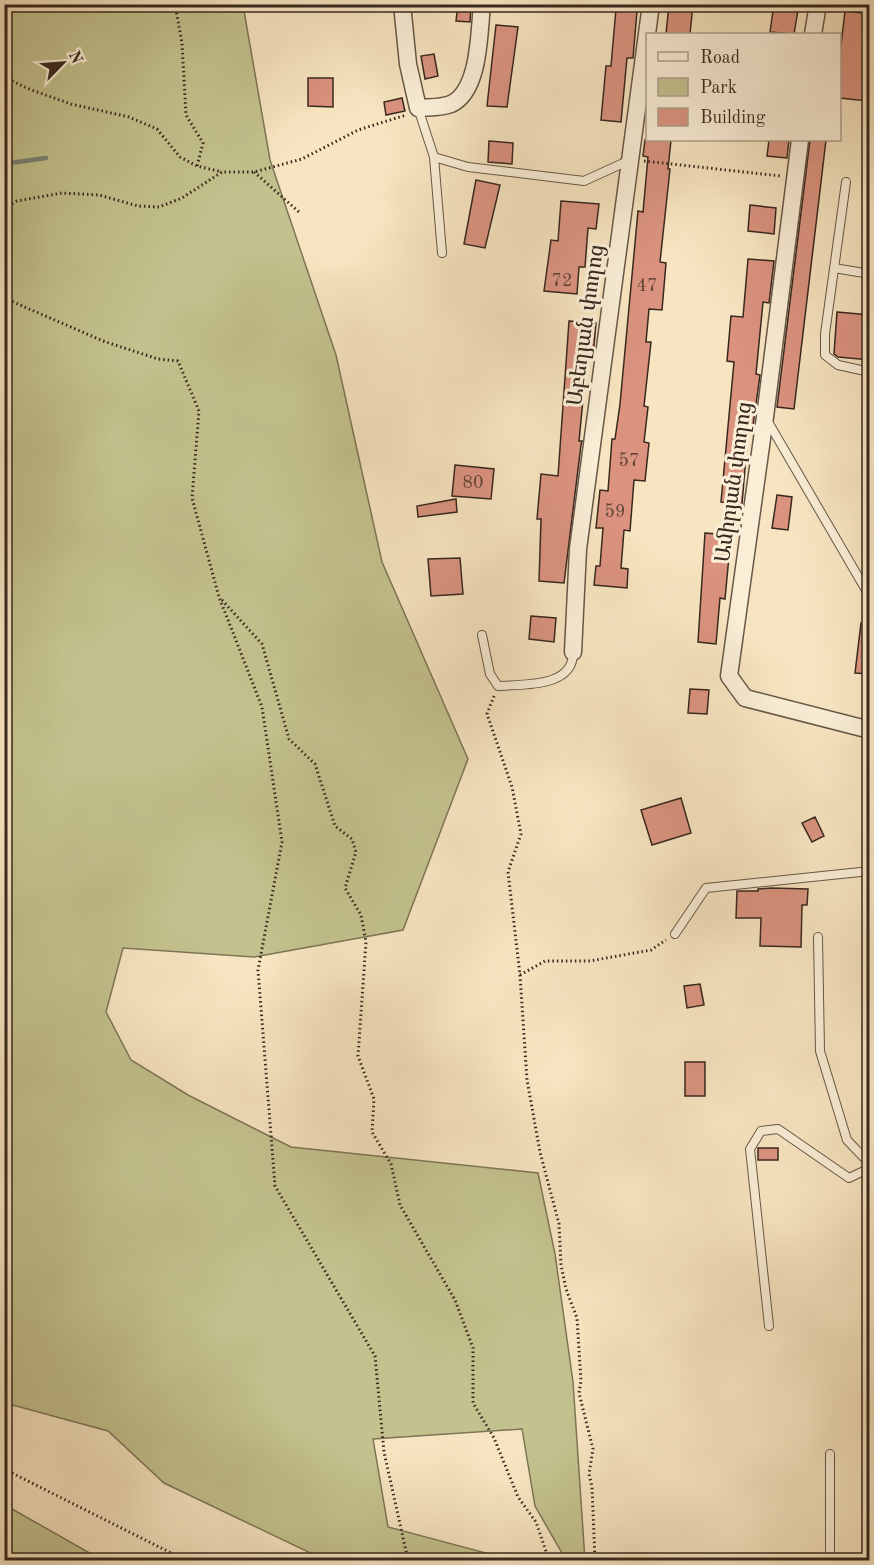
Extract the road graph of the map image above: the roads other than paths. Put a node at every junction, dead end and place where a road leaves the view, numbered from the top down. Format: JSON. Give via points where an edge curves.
{"nodes":[{"id":1,"x":402,"y":4,"type":"edge"},
{"id":2,"x":482,"y":4,"type":"edge"},
{"id":3,"x":651,"y":4,"type":"edge"},
{"id":4,"x":818,"y":4,"type":"edge"},
{"id":5,"x":647,"y":33,"type":"edge"},
{"id":6,"x":813,"y":33,"type":"edge"},
{"id":7,"x":646,"y":41,"type":"edge"},
{"id":8,"x":418,"y":108,"type":"junction"},
{"id":9,"x":800,"y":141,"type":"edge"},
{"id":10,"x":434,"y":157,"type":"junction"},
{"id":11,"x":630,"y":160,"type":"junction"},
{"id":12,"x":846,"y":182,"type":"dead end"},
{"id":13,"x":441,"y":253,"type":"dead end"},
{"id":14,"x":834,"y":268,"type":"junction"},
{"id":15,"x":870,"y":274,"type":"edge"},
{"id":16,"x":870,"y":372,"type":"edge"},
{"id":17,"x":765,"y":417,"type":"junction"},
{"id":18,"x":870,"y":597,"type":"edge"},
{"id":19,"x":482,"y":635,"type":"dead end"},
{"id":20,"x":573,"y":652,"type":"joint"},
{"id":21,"x":870,"y":730,"type":"edge"},
{"id":22,"x":870,"y":871,"type":"edge"},
{"id":23,"x":675,"y":934,"type":"road end"},
{"id":24,"x":819,"y":937,"type":"dead end"},
{"id":25,"x":870,"y":1166,"type":"edge"},
{"id":26,"x":769,"y":1326,"type":"dead end"},
{"id":27,"x":830,"y":1455,"type":"dead end"},
{"id":28,"x":830,"y":1560,"type":"edge"}],
"edges":[{"from":1,"to":8,"type":"street","via":[[408,64]]},
{"from":2,"to":8,"type":"street","via":[[478,48],[468,89],[453,103]]},
{"from":3,"to":5,"type":"street","name":"Աբեղյան փողոց"},
{"from":4,"to":6,"type":"street"},
{"from":7,"to":11,"type":"street","name":"Աբեղյան փողոց"},
{"from":8,"to":10,"type":"lane"},
{"from":9,"to":17,"type":"street","name":"Ամիրյան փողոց"},
{"from":10,"to":11,"type":"lane","via":[[468,167],[584,181]]},
{"from":10,"to":13,"type":"lane"},
{"from":11,"to":20,"type":"street","name":"Աբեղյան փողոց","via":[[578,549]]},
{"from":12,"to":14,"type":"lane"},
{"from":14,"to":15,"type":"lane"},
{"from":14,"to":16,"type":"lane","via":[[825,355],[838,365]]},
{"from":17,"to":18,"type":"lane"},
{"from":17,"to":21,"type":"street","name":"Ամիրյան փողոց","via":[[729,676],[746,698]]},
{"from":19,"to":20,"type":"lane","via":[[490,674],[498,686],[550,681],[564,675],[573,663]]},
{"from":22,"to":23,"type":"lane","via":[[706,888]]},
{"from":24,"to":25,"type":"lane","via":[[820,1052],[847,1140]]},
{"from":25,"to":26,"type":"lane","via":[[849,1178],[778,1130],[761,1131],[750,1149]]},
{"from":27,"to":28,"type":"lane"}]}
